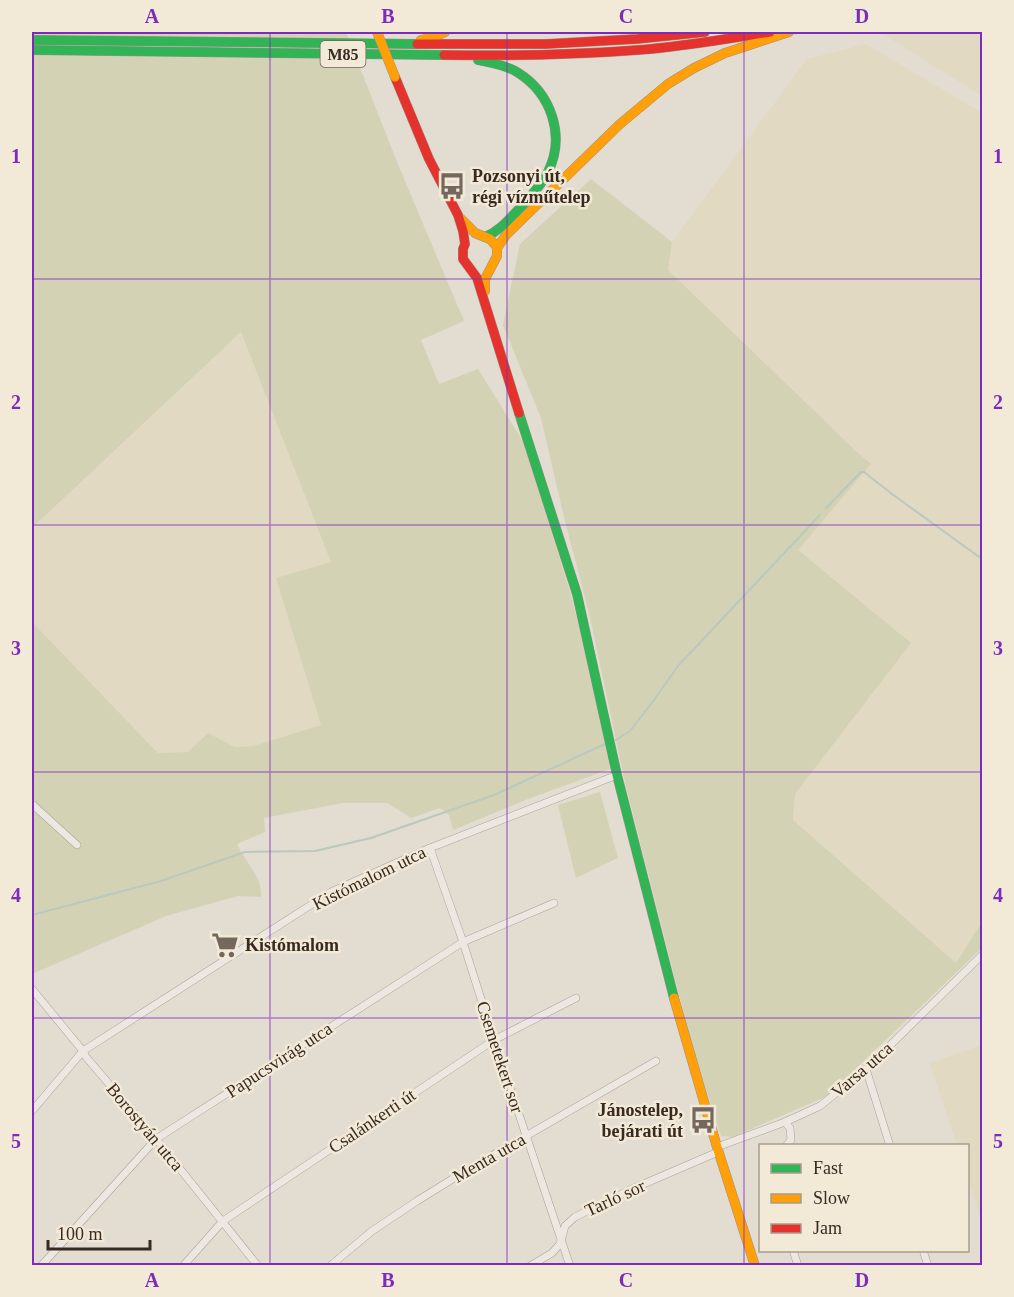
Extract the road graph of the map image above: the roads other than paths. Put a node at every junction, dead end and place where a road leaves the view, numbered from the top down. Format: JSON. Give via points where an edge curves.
{"nodes":[{"id":1,"x":377,"y":32,"type":"edge"},
{"id":2,"x":445,"y":32,"type":"edge"},
{"id":3,"x":705,"y":32,"type":"edge"},
{"id":4,"x":770,"y":32,"type":"edge"},
{"id":5,"x":789,"y":32,"type":"edge"},
{"id":6,"x":32,"y":40,"type":"edge"},
{"id":7,"x":404,"y":44,"type":"junction"},
{"id":8,"x":32,"y":51,"type":"edge"},
{"id":9,"x":459,"y":55,"type":"junction"},
{"id":10,"x":458,"y":215,"type":"junction"},
{"id":11,"x":482,"y":236,"type":"junction"},
{"id":12,"x":465,"y":244,"type":"junction"},
{"id":13,"x":497,"y":248,"type":"junction"},
{"id":14,"x":490,"y":268,"type":"junction"},
{"id":15,"x":471,"y":269,"type":"junction"},
{"id":16,"x":485,"y":301,"type":"junction"},
{"id":17,"x":618,"y":775,"type":"junction"},
{"id":18,"x":32,"y":804,"type":"edge"},
{"id":19,"x":77,"y":845,"type":"dead end"},
{"id":20,"x":430,"y":848,"type":"junction"},
{"id":21,"x":554,"y":903,"type":"dead end"},
{"id":22,"x":463,"y":942,"type":"junction"},
{"id":23,"x":982,"y":955,"type":"edge"},
{"id":24,"x":32,"y":989,"type":"edge"},
{"id":25,"x":576,"y":998,"type":"dead end"},
{"id":26,"x":494,"y":1040,"type":"junction"},
{"id":27,"x":83,"y":1051,"type":"junction"},
{"id":28,"x":656,"y":1061,"type":"dead end"},
{"id":29,"x":866,"y":1069,"type":"junction"},
{"id":30,"x":32,"y":1112,"type":"edge"},
{"id":31,"x":785,"y":1122,"type":"junction"},
{"id":32,"x":526,"y":1136,"type":"junction"},
{"id":33,"x":156,"y":1139,"type":"junction"},
{"id":34,"x":788,"y":1144,"type":"edge"},
{"id":35,"x":889,"y":1144,"type":"edge"},
{"id":36,"x":717,"y":1150,"type":"junction"},
{"id":37,"x":223,"y":1221,"type":"junction"},
{"id":38,"x":561,"y":1237,"type":"junction"},
{"id":39,"x":41,"y":1266,"type":"edge"},
{"id":40,"x":183,"y":1266,"type":"edge"},
{"id":41,"x":258,"y":1266,"type":"edge"},
{"id":42,"x":330,"y":1266,"type":"edge"},
{"id":43,"x":530,"y":1266,"type":"edge"},
{"id":44,"x":570,"y":1266,"type":"edge"},
{"id":45,"x":755,"y":1266,"type":"edge"}],
"edges":[{"from":1,"to":10,"type":"main road","bridge":true,"via":[[429,159]]},
{"from":2,"to":7,"type":"main road"},
{"from":3,"to":7,"type":"main road","number":"M85","via":[[591,43]]},
{"from":4,"to":9,"type":"main road","number":"M85","via":[[600,53]]},
{"from":5,"to":13,"type":"main road","via":[[725,53],[668,84],[620,124]]},
{"from":6,"to":7,"type":"main road","number":"M85"},
{"from":8,"to":9,"type":"main road","number":"M85"},
{"from":9,"to":11,"type":"main road","via":[[506,67],[538,88],[553,115],[556,133],[554,157],[542,183],[498,229]]},
{"from":10,"to":11,"type":"main road"},
{"from":10,"to":12,"type":"main road"},
{"from":11,"to":12,"type":"main road"},
{"from":11,"to":13,"type":"main road"},
{"from":12,"to":15,"type":"main road","via":[[463,260]]},
{"from":13,"to":14,"type":"main road","via":[[498,255]]},
{"from":14,"to":15,"type":"main road","via":[[479,272]]},
{"from":14,"to":16,"type":"main road","via":[[485,278]]},
{"from":15,"to":16,"type":"main road"},
{"from":16,"to":17,"type":"main road","via":[[578,594]]},
{"from":17,"to":20,"type":"street","name":"Kistómalom utca"},
{"from":17,"to":36,"type":"main road","via":[[665,967]]},
{"from":18,"to":19,"type":"street"},
{"from":20,"to":22,"type":"street","name":"Csemetekert sor"},
{"from":20,"to":27,"type":"street","name":"Kistómalom utca","via":[[331,892]]},
{"from":21,"to":22,"type":"street","name":"Papucsvirág utca"},
{"from":22,"to":26,"type":"street","name":"Csemetekert sor"},
{"from":22,"to":33,"type":"street","name":"Papucsvirág utca"},
{"from":23,"to":29,"type":"street","name":"Varsa utca"},
{"from":24,"to":27,"type":"street","name":"Borostyán utca"},
{"from":25,"to":26,"type":"street","name":"Csalánkerti út"},
{"from":26,"to":32,"type":"street","name":"Csemetekert sor"},
{"from":26,"to":37,"type":"street","name":"Csalánkerti út"},
{"from":27,"to":30,"type":"street","name":"Kistómalom utca"},
{"from":27,"to":33,"type":"street","name":"Borostyán utca"},
{"from":28,"to":32,"type":"street","name":"Menta utca"},
{"from":29,"to":31,"type":"street","name":"Varsa utca","via":[[820,1106]]},
{"from":29,"to":35,"type":"street"},
{"from":31,"to":34,"type":"street","via":[[790,1128]]},
{"from":31,"to":36,"type":"street","name":"Varsa utca"},
{"from":32,"to":38,"type":"street","name":"Csemetekert sor"},
{"from":32,"to":42,"type":"street","name":"Menta utca","via":[[417,1201]]},
{"from":33,"to":37,"type":"street","name":"Borostyán utca"},
{"from":33,"to":39,"type":"street","name":"Papucsvirág utca"},
{"from":36,"to":38,"type":"street","name":"Tarló sor","via":[[575,1217],[565,1226]]},
{"from":36,"to":45,"type":"main road"},
{"from":37,"to":40,"type":"street","name":"Csalánkerti út"},
{"from":37,"to":41,"type":"street","name":"Borostyán utca"},
{"from":38,"to":43,"type":"street","name":"Tarló sor","via":[[552,1253]]},
{"from":38,"to":44,"type":"street","name":"Csemetekert sor"}]}
